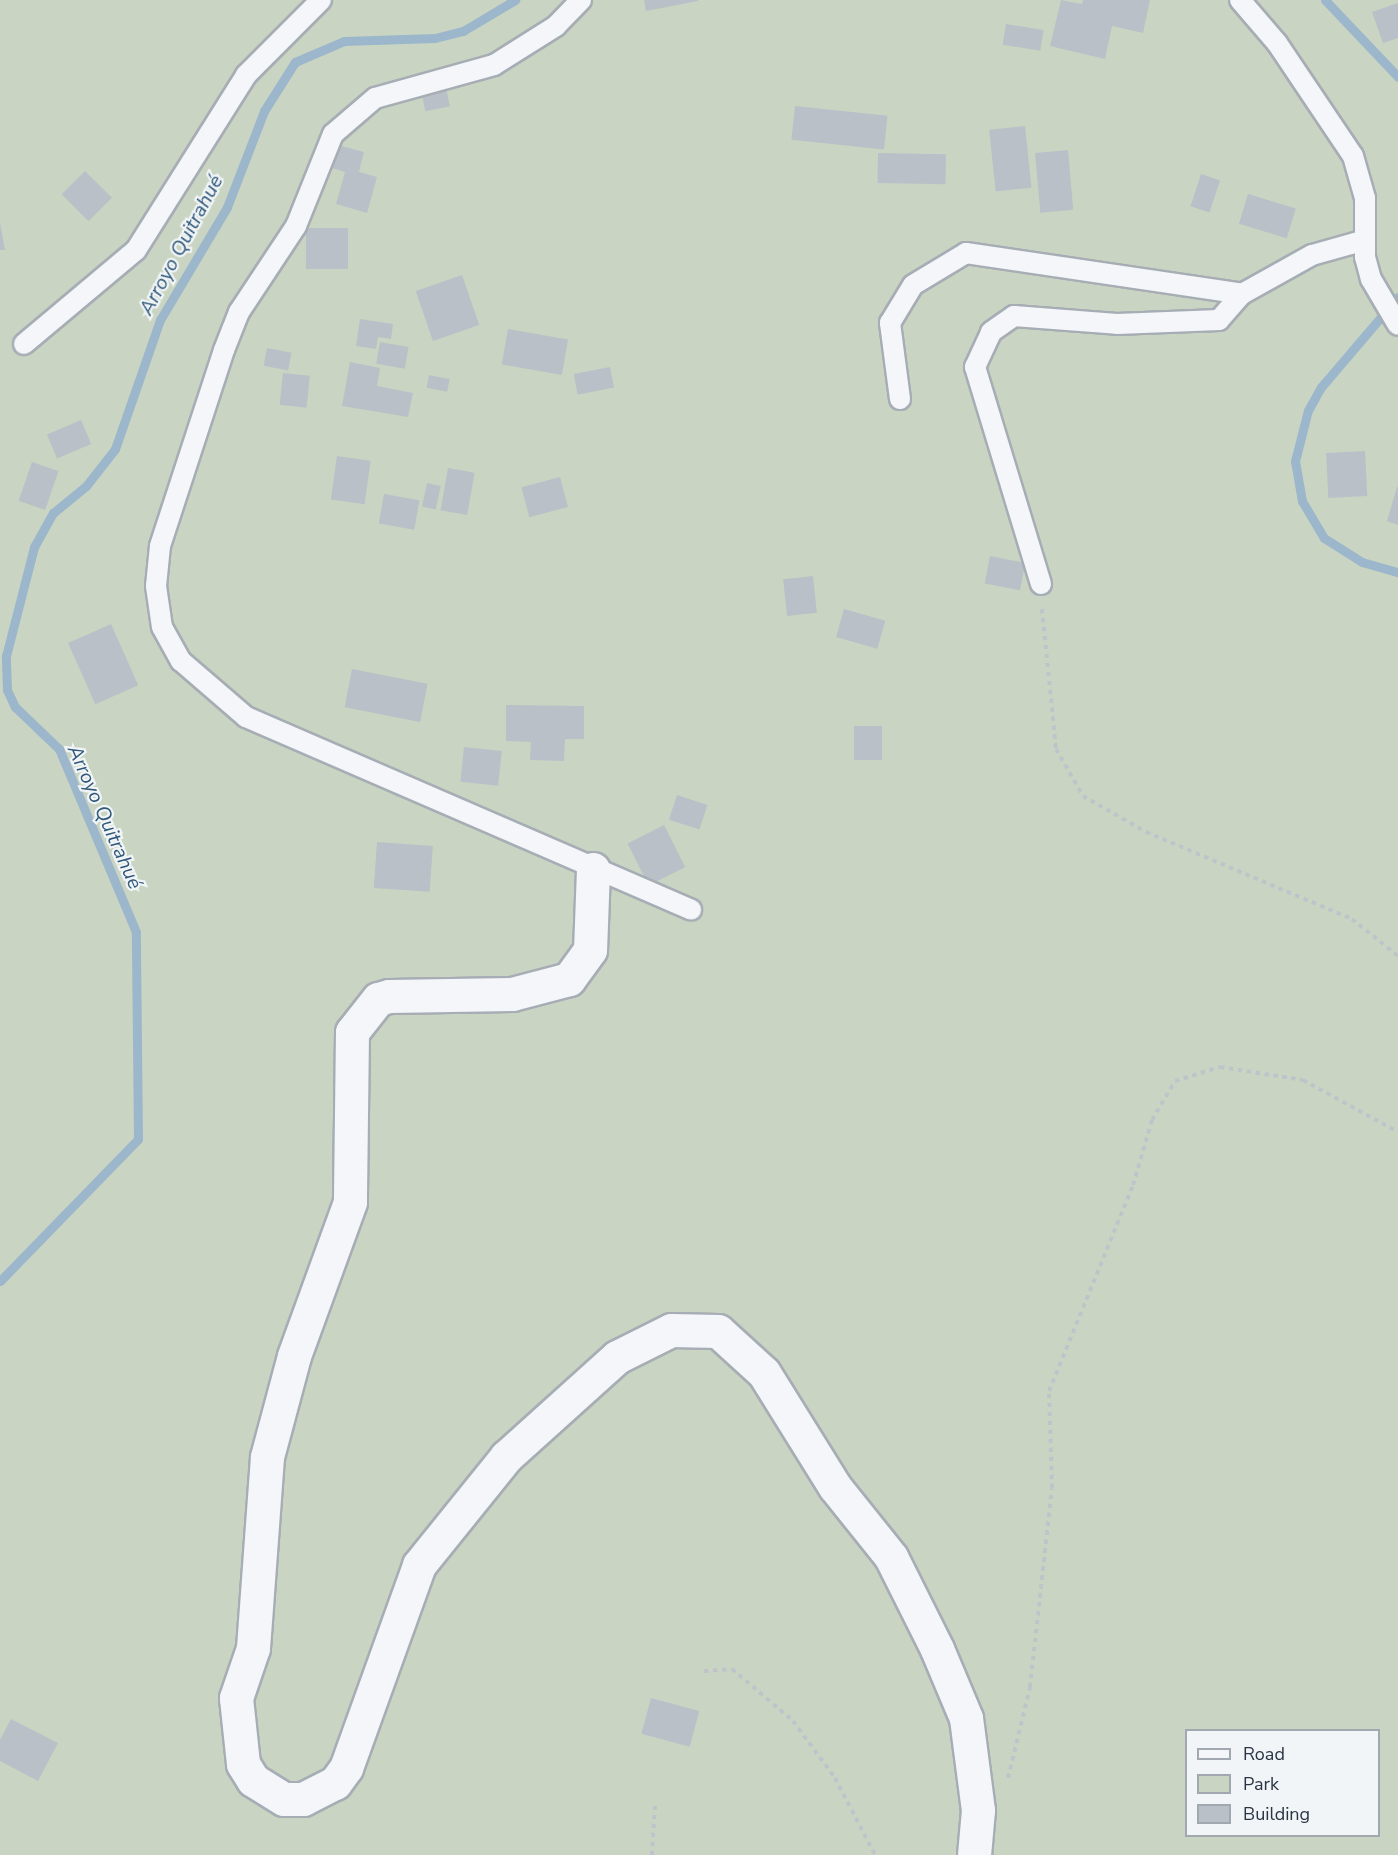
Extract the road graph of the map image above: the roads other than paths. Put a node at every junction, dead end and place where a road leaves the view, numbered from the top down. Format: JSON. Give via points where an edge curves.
{"nodes":[{"id":1,"x":321,"y":0,"type":"edge"},
{"id":2,"x":581,"y":0,"type":"edge"},
{"id":3,"x":1240,"y":0,"type":"edge"},
{"id":4,"x":1365,"y":240,"type":"junction"},
{"id":5,"x":1242,"y":294,"type":"junction"},
{"id":6,"x":1397,"y":325,"type":"edge"},
{"id":7,"x":24,"y":344,"type":"dead end"},
{"id":8,"x":900,"y":399,"type":"dead end"},
{"id":9,"x":1041,"y":584,"type":"road end"},
{"id":10,"x":593,"y":869,"type":"junction"},
{"id":11,"x":691,"y":910,"type":"dead end"},
{"id":12,"x":974,"y":1855,"type":"edge"}],
"edges":[{"from":1,"to":7,"type":"lane","via":[[246,75],[136,250]]},
{"from":2,"to":10,"type":"lane","via":[[556,26],[520,51],[483,68],[375,98],[333,134],[296,226],[239,312],[224,350],[160,546],[156,586],[162,627],[181,661],[246,717]]},
{"from":3,"to":4,"type":"lane","via":[[1277,43],[1353,156],[1365,198]]},
{"from":4,"to":5,"type":"lane","via":[[1312,255]]},
{"from":4,"to":6,"type":"lane","via":[[1365,257],[1380,302]]},
{"from":5,"to":8,"type":"lane","via":[[966,253],[913,285],[890,323]]},
{"from":5,"to":9,"type":"lane","via":[[1219,320],[1117,324],[1014,316],[991,332],[975,367]]},
{"from":10,"to":11,"type":"lane"},
{"from":10,"to":12,"type":"street","via":[[590,950],[569,979],[512,994],[388,996],[378,999],[352,1032],[350,1202],[294,1356],[267,1457],[253,1648],[236,1698],[243,1764],[253,1780],[284,1799],[312,1796],[335,1783],[346,1768],[419,1565],[506,1457],[617,1357],[671,1330],[718,1331],[764,1373],[835,1487],[891,1557],[937,1649],[966,1718],[978,1810]]}]}
